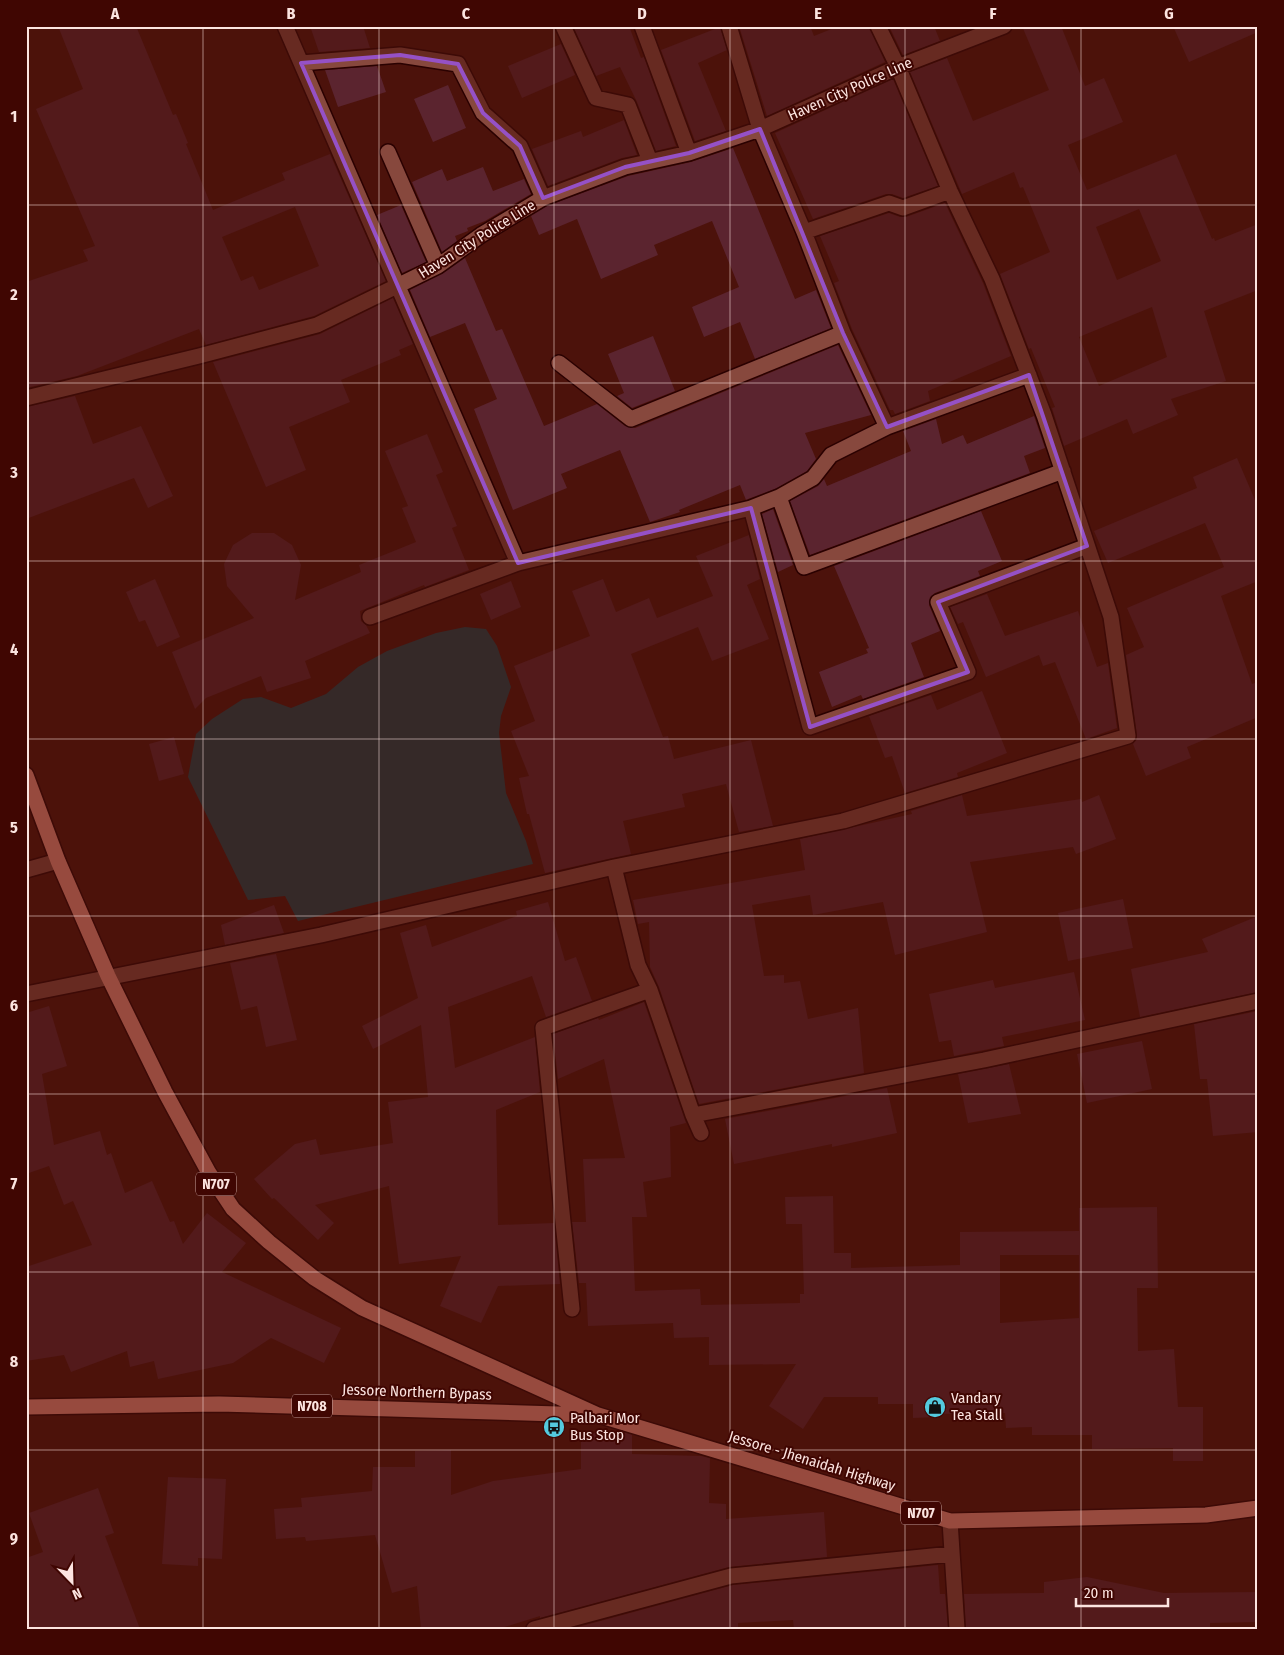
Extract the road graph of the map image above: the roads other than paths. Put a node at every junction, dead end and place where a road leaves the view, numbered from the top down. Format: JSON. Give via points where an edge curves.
{"nodes":[{"id":1,"x":284,"y":26,"type":"edge"},
{"id":2,"x":563,"y":26,"type":"edge"},
{"id":3,"x":642,"y":26,"type":"edge"},
{"id":4,"x":729,"y":26,"type":"edge"},
{"id":5,"x":878,"y":26,"type":"edge"},
{"id":6,"x":995,"y":28,"type":"edge"},
{"id":7,"x":301,"y":63,"type":"junction"},
{"id":8,"x":898,"y":67,"type":"junction"},
{"id":9,"x":760,"y":129,"type":"junction"},
{"id":10,"x":388,"y":152,"type":"dead end"},
{"id":11,"x":689,"y":153,"type":"junction"},
{"id":12,"x":650,"y":161,"type":"junction"},
{"id":13,"x":950,"y":191,"type":"junction"},
{"id":14,"x":543,"y":198,"type":"junction"},
{"id":15,"x":804,"y":232,"type":"junction"},
{"id":16,"x":438,"y":266,"type":"junction"},
{"id":17,"x":397,"y":286,"type":"junction"},
{"id":18,"x":843,"y":333,"type":"junction"},
{"id":19,"x":559,"y":363,"type":"dead end"},
{"id":20,"x":1029,"y":375,"type":"junction"},
{"id":21,"x":26,"y":398,"type":"edge"},
{"id":22,"x":887,"y":427,"type":"junction"},
{"id":23,"x":1063,"y":471,"type":"junction"},
{"id":24,"x":779,"y":498,"type":"junction"},
{"id":25,"x":751,"y":508,"type":"junction"},
{"id":26,"x":1087,"y":546,"type":"junction"},
{"id":27,"x":518,"y":563,"type":"junction"},
{"id":28,"x":370,"y":617,"type":"dead end"},
{"id":29,"x":26,"y":774,"type":"edge"},
{"id":30,"x":58,"y":861,"type":"junction"},
{"id":31,"x":614,"y":867,"type":"junction"},
{"id":32,"x":26,"y":870,"type":"edge"},
{"id":33,"x":108,"y":976,"type":"junction"},
{"id":34,"x":650,"y":990,"type":"junction"},
{"id":35,"x":26,"y":994,"type":"edge"},
{"id":36,"x":1258,"y":1001,"type":"edge"},
{"id":37,"x":693,"y":1116,"type":"junction"},
{"id":38,"x":701,"y":1132,"type":"dead end"},
{"id":39,"x":572,"y":1309,"type":"dead end"},
{"id":40,"x":26,"y":1407,"type":"edge"},
{"id":41,"x":598,"y":1415,"type":"junction"},
{"id":42,"x":1258,"y":1508,"type":"edge"},
{"id":43,"x":950,"y":1521,"type":"junction"},
{"id":44,"x":952,"y":1554,"type":"junction"},
{"id":45,"x":534,"y":1629,"type":"edge"},
{"id":46,"x":957,"y":1629,"type":"edge"}],
"edges":[{"from":1,"to":7,"type":"street"},
{"from":2,"to":12,"type":"street","via":[[596,98],[628,105]]},
{"from":3,"to":11,"type":"street"},
{"from":4,"to":9,"type":"street"},
{"from":5,"to":8,"type":"street"},
{"from":6,"to":8,"type":"street","name":"Haven City Police Line"},
{"from":7,"to":14,"type":"street","via":[[400,55],[458,64],[482,113],[520,146]]},
{"from":7,"to":17,"type":"street"},
{"from":8,"to":9,"type":"street","name":"Haven City Police Line"},
{"from":8,"to":13,"type":"street"},
{"from":9,"to":11,"type":"street","name":"Haven City Police Line"},
{"from":9,"to":15,"type":"street"},
{"from":10,"to":16,"type":"street"},
{"from":11,"to":12,"type":"street","name":"Haven City Police Line"},
{"from":12,"to":14,"type":"street","name":"Haven City Police Line"},
{"from":13,"to":15,"type":"street","via":[[903,208],[889,203]]},
{"from":13,"to":20,"type":"street","via":[[992,279]]},
{"from":14,"to":16,"type":"street","name":"Haven City Police Line","via":[[481,235]]},
{"from":15,"to":18,"type":"street"},
{"from":16,"to":17,"type":"street","name":"Haven City Police Line"},
{"from":17,"to":21,"type":"street","name":"Haven City Police Line","via":[[317,325]]},
{"from":17,"to":27,"type":"street"},
{"from":18,"to":19,"type":"street","via":[[631,419]]},
{"from":18,"to":22,"type":"street"},
{"from":20,"to":22,"type":"street"},
{"from":20,"to":23,"type":"street"},
{"from":22,"to":24,"type":"street","via":[[831,454],[813,478]]},
{"from":23,"to":24,"type":"street","via":[[804,567]]},
{"from":23,"to":26,"type":"street"},
{"from":24,"to":25,"type":"street"},
{"from":25,"to":26,"type":"street","via":[[810,727],[968,672],[938,602]]},
{"from":25,"to":27,"type":"street"},
{"from":26,"to":31,"type":"street","via":[[1111,618],[1128,736],[843,821]]},
{"from":27,"to":28,"type":"street"},
{"from":29,"to":30,"type":"highway","number":"N707"},
{"from":30,"to":32,"type":"street"},
{"from":30,"to":33,"type":"highway","number":"N707"},
{"from":31,"to":33,"type":"street","via":[[321,935]]},
{"from":31,"to":34,"type":"street","via":[[638,965]]},
{"from":33,"to":35,"type":"street"},
{"from":33,"to":41,"type":"highway","number":"N707","via":[[209,1173],[234,1209],[269,1242],[314,1278],[362,1308]]},
{"from":34,"to":37,"type":"street"},
{"from":34,"to":39,"type":"street","via":[[543,1028]]},
{"from":36,"to":37,"type":"street","via":[[984,1060]]},
{"from":37,"to":38,"type":"street"},
{"from":40,"to":41,"type":"highway","name":"Jessore Northern Bypass","number":"N708","via":[[219,1404]]},
{"from":41,"to":43,"type":"highway","name":"Jessore - Jhenaidah Highway","number":"N707"},
{"from":42,"to":43,"type":"highway","name":"Jessore - Jhenaidah Highway","number":"N707","via":[[1206,1515]]},
{"from":43,"to":44,"type":"street"},
{"from":44,"to":45,"type":"street","via":[[731,1576]]},
{"from":44,"to":46,"type":"street"}]}
